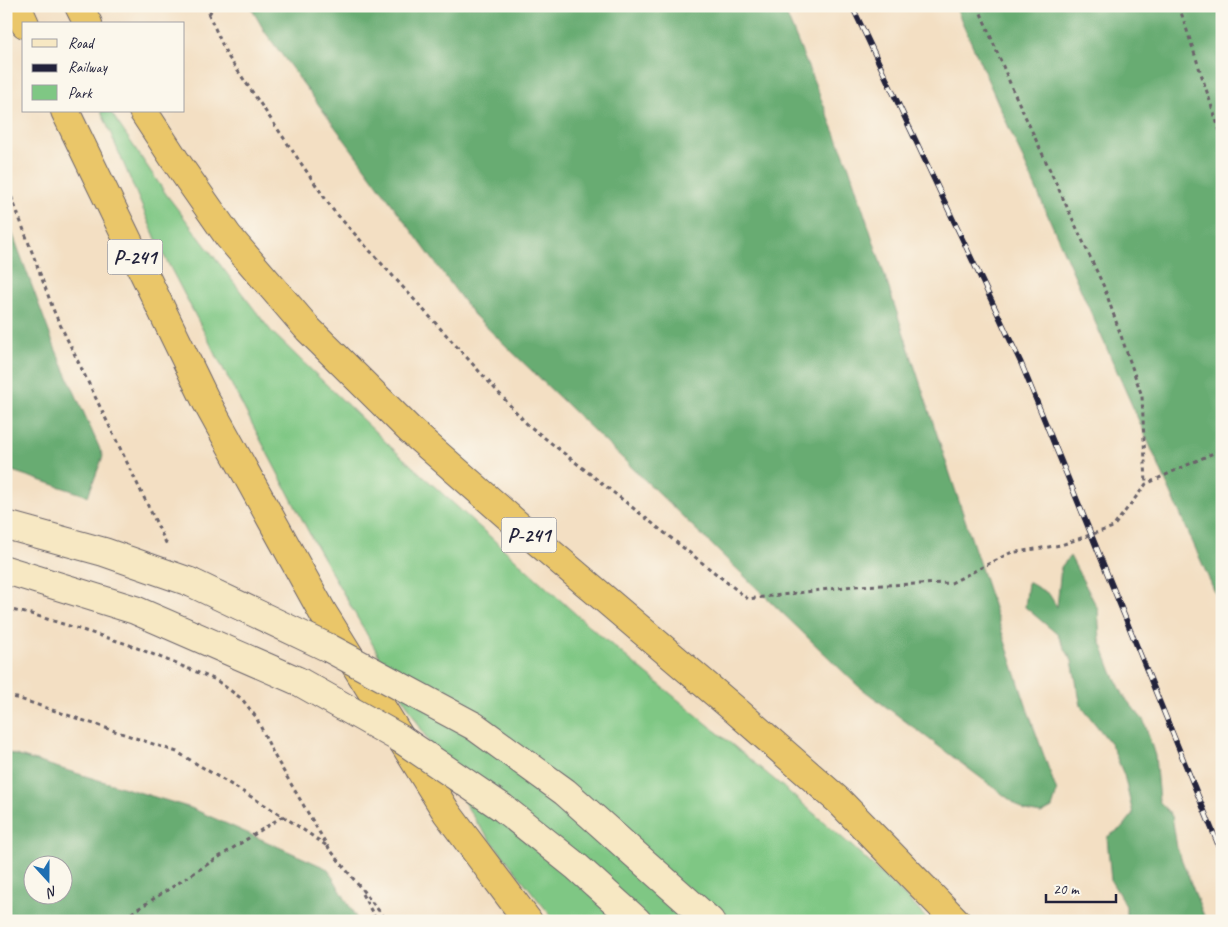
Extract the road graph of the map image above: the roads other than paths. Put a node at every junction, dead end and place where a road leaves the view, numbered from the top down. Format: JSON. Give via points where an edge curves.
{"nodes":[{"id":1,"x":17,"y":6,"type":"edge"},
{"id":2,"x":79,"y":6,"type":"edge"},
{"id":3,"x":24,"y":22,"type":"edge"},
{"id":4,"x":87,"y":22,"type":"edge"},
{"id":5,"x":65,"y":112,"type":"edge"},
{"id":6,"x":144,"y":112,"type":"edge"},
{"id":7,"x":6,"y":525,"type":"edge"},
{"id":8,"x":6,"y":570,"type":"edge"},
{"id":9,"x":528,"y":921,"type":"edge"},
{"id":10,"x":637,"y":921,"type":"edge"},
{"id":11,"x":710,"y":921,"type":"edge"},
{"id":12,"x":956,"y":921,"type":"edge"}],
"edges":[{"from":1,"to":3,"type":"highway"},
{"from":2,"to":4,"type":"highway"},
{"from":5,"to":9,"type":"highway","number":"Р-241","via":[[206,401],[318,605],[447,813]]},
{"from":6,"to":12,"type":"highway","number":"Р-241","via":[[228,236],[308,329],[418,438],[839,801]]},
{"from":7,"to":11,"type":"main road","bridge":true,"via":[[104,552],[190,582],[329,648],[474,726],[564,792]]},
{"from":8,"to":10,"type":"main road","bridge":true,"via":[[135,610],[298,681],[401,739],[503,808],[577,867]]}]}
